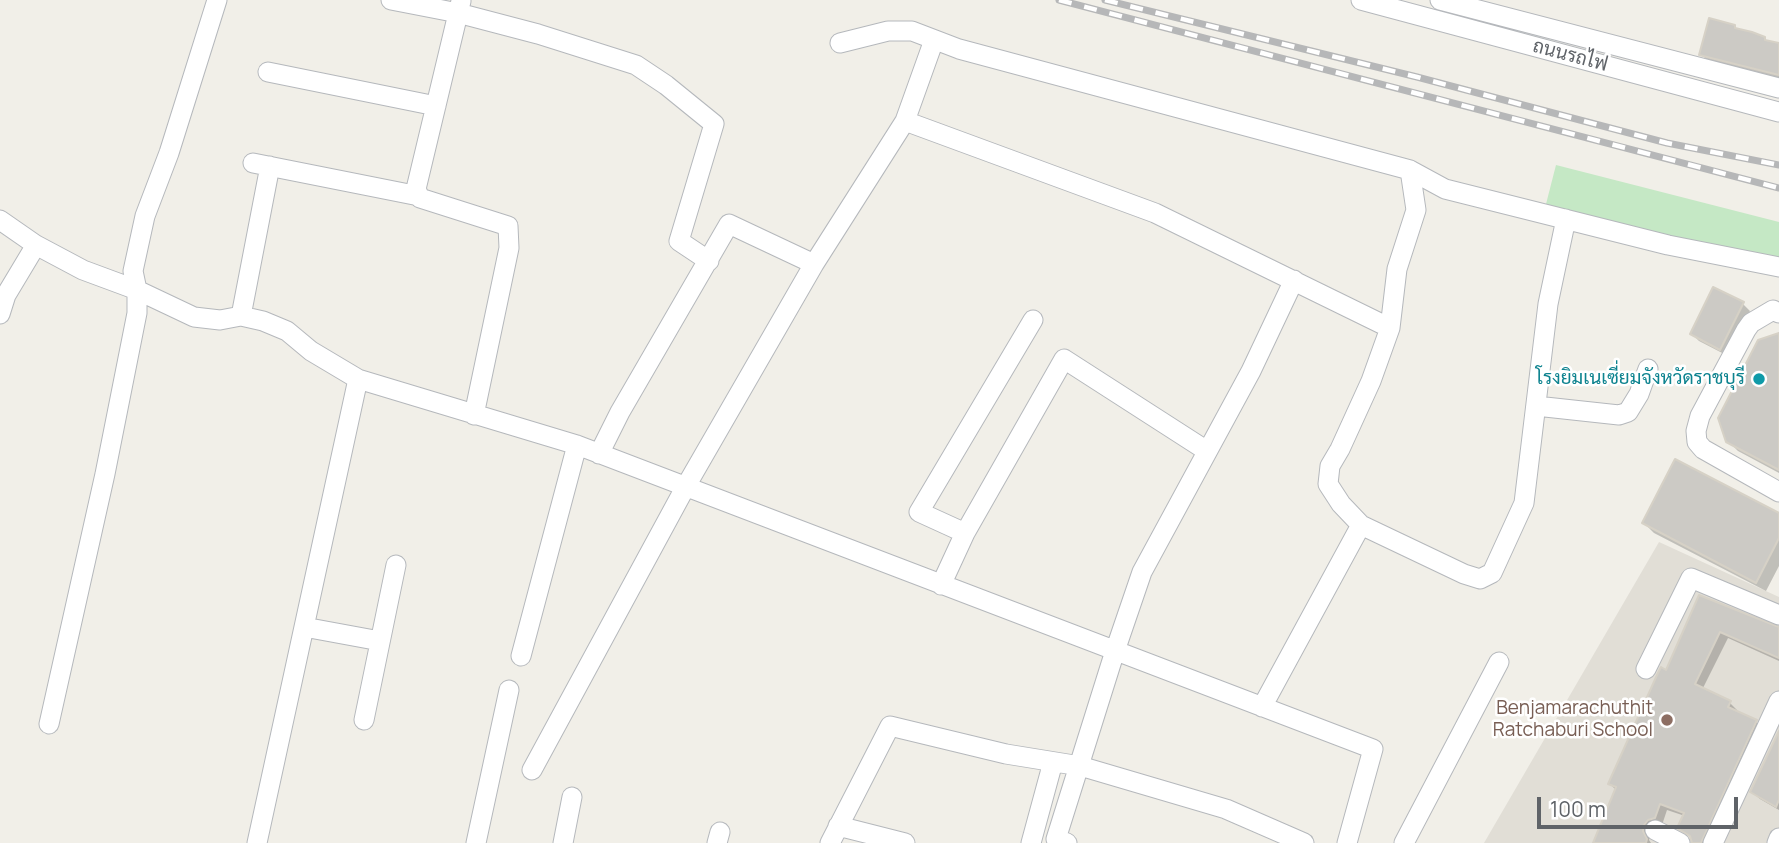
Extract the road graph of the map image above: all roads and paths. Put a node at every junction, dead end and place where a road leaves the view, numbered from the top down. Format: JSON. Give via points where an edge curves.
{"nodes":[{"id":1,"x":218,"y":0,"type":"edge"},
{"id":2,"x":391,"y":0,"type":"edge"},
{"id":3,"x":1361,"y":0,"type":"edge"},
{"id":4,"x":1440,"y":0,"type":"edge"},
{"id":5,"x":460,"y":6,"type":"edge"},
{"id":6,"x":934,"y":40,"type":"junction"},
{"id":7,"x":840,"y":43,"type":"dead end"},
{"id":8,"x":268,"y":72,"type":"dead end"},
{"id":9,"x":1779,"y":88,"type":"edge"},
{"id":10,"x":436,"y":106,"type":"junction"},
{"id":11,"x":1779,"y":112,"type":"edge"},
{"id":12,"x":905,"y":121,"type":"junction"},
{"id":13,"x":1410,"y":170,"type":"junction"},
{"id":14,"x":419,"y":196,"type":"junction"},
{"id":15,"x":1566,"y":219,"type":"junction"},
{"id":16,"x":0,"y":220,"type":"edge"},
{"id":17,"x":36,"y":245,"type":"junction"},
{"id":18,"x":709,"y":261,"type":"junction"},
{"id":19,"x":814,"y":264,"type":"junction"},
{"id":20,"x":1779,"y":267,"type":"edge"},
{"id":21,"x":1294,"y":280,"type":"junction"},
{"id":22,"x":136,"y":290,"type":"junction"},
{"id":23,"x":1779,"y":313,"type":"edge"},
{"id":24,"x":0,"y":314,"type":"edge"},
{"id":25,"x":241,"y":316,"type":"junction"},
{"id":26,"x":1033,"y":320,"type":"dead end"},
{"id":27,"x":1390,"y":328,"type":"junction"},
{"id":28,"x":1648,"y":369,"type":"dead end"},
{"id":29,"x":358,"y":379,"type":"junction"},
{"id":30,"x":1536,"y":406,"type":"junction"},
{"id":31,"x":474,"y":415,"type":"junction"},
{"id":32,"x":577,"y":445,"type":"junction"},
{"id":33,"x":1208,"y":451,"type":"junction"},
{"id":34,"x":599,"y":454,"type":"junction"},
{"id":35,"x":686,"y":486,"type":"junction"},
{"id":36,"x":1779,"y":492,"type":"edge"},
{"id":37,"x":1361,"y":525,"type":"junction"},
{"id":38,"x":965,"y":533,"type":"junction"},
{"id":39,"x":396,"y":565,"type":"dead end"},
{"id":40,"x":941,"y":585,"type":"junction"},
{"id":41,"x":1779,"y":615,"type":"edge"},
{"id":42,"x":304,"y":627,"type":"junction"},
{"id":43,"x":380,"y":641,"type":"junction"},
{"id":44,"x":1115,"y":651,"type":"junction"},
{"id":45,"x":522,"y":656,"type":"dead end"},
{"id":46,"x":1499,"y":662,"type":"dead end"},
{"id":47,"x":1646,"y":669,"type":"dead end"},
{"id":48,"x":509,"y":690,"type":"dead end"},
{"id":49,"x":1779,"y":701,"type":"edge"},
{"id":50,"x":1262,"y":707,"type":"junction"},
{"id":51,"x":364,"y":720,"type":"dead end"},
{"id":52,"x":49,"y":724,"type":"dead end"},
{"id":53,"x":1053,"y":761,"type":"junction"},
{"id":54,"x":1080,"y":766,"type":"junction"},
{"id":55,"x":532,"y":770,"type":"dead end"},
{"id":56,"x":572,"y":797,"type":"dead end"},
{"id":57,"x":1655,"y":830,"type":"dead end"},
{"id":58,"x":834,"y":834,"type":"edge"},
{"id":59,"x":1779,"y":838,"type":"edge"},
{"id":60,"x":257,"y":843,"type":"edge"},
{"id":61,"x":476,"y":843,"type":"edge"},
{"id":62,"x":563,"y":843,"type":"edge"},
{"id":63,"x":905,"y":843,"type":"edge"},
{"id":64,"x":1031,"y":843,"type":"edge"},
{"id":65,"x":1067,"y":843,"type":"edge"},
{"id":66,"x":1304,"y":843,"type":"edge"},
{"id":67,"x":1347,"y":843,"type":"edge"},
{"id":68,"x":1404,"y":843,"type":"edge"},
{"id":69,"x":1680,"y":843,"type":"edge"},
{"id":70,"x":1713,"y":843,"type":"edge"},
{"id":71,"x":1777,"y":843,"type":"edge"}],
"edges":[{"from":1,"to":22,"type":"street","via":[[145,216],[133,271]]},
{"from":2,"to":5,"type":"street"},
{"from":3,"to":11,"type":"street","name":"ถนนรถไฟ"},
{"from":4,"to":9,"type":"street","name":"ถนนรถไฟ"},
{"from":5,"to":10,"type":"street"},
{"from":5,"to":18,"type":"street","via":[[636,65],[715,124],[678,241]]},
{"from":6,"to":7,"type":"street","via":[[898,30]]},
{"from":6,"to":12,"type":"street"},
{"from":6,"to":13,"type":"street"},
{"from":8,"to":10,"type":"street"},
{"from":10,"to":14,"type":"street","via":[[416,189]]},
{"from":12,"to":19,"type":"street"},
{"from":12,"to":21,"type":"street","via":[[1155,213]]},
{"from":13,"to":15,"type":"street","via":[[1446,189]]},
{"from":13,"to":27,"type":"street","via":[[1416,210],[1397,269]]},
{"from":14,"to":25,"type":"street","via":[[261,165]]},
{"from":14,"to":31,"type":"street","via":[[508,226],[509,248]]},
{"from":15,"to":20,"type":"street","via":[[1668,246]]},
{"from":15,"to":30,"type":"street","via":[[1548,304]]},
{"from":16,"to":17,"type":"street"},
{"from":17,"to":22,"type":"street","via":[[83,270]]},
{"from":17,"to":24,"type":"street"},
{"from":18,"to":19,"type":"street","via":[[729,224]]},
{"from":18,"to":34,"type":"street"},
{"from":19,"to":35,"type":"street"},
{"from":21,"to":27,"type":"street"},
{"from":21,"to":33,"type":"street"},
{"from":22,"to":25,"type":"street","via":[[194,317],[220,320]]},
{"from":22,"to":52,"type":"street","via":[[136,313],[105,474]]},
{"from":23,"to":36,"type":"street","via":[[1773,310],[1746,330],[1696,431],[1703,449]]},
{"from":25,"to":29,"type":"street","via":[[287,331]]},
{"from":26,"to":38,"type":"street","via":[[919,513]]},
{"from":27,"to":37,"type":"street","via":[[1371,381],[1330,466],[1328,484]]},
{"from":28,"to":30,"type":"street","via":[[1628,412],[1619,415]]},
{"from":29,"to":31,"type":"street"},
{"from":29,"to":42,"type":"street"},
{"from":30,"to":37,"type":"street","via":[[1524,503],[1492,573],[1480,579],[1464,574]]},
{"from":31,"to":32,"type":"street"},
{"from":32,"to":34,"type":"street"},
{"from":32,"to":45,"type":"street"},
{"from":33,"to":38,"type":"street","via":[[1064,359]]},
{"from":33,"to":44,"type":"street","via":[[1142,572]]},
{"from":34,"to":35,"type":"street"},
{"from":35,"to":40,"type":"street"},
{"from":35,"to":55,"type":"street"},
{"from":37,"to":50,"type":"street"},
{"from":38,"to":40,"type":"street"},
{"from":39,"to":43,"type":"street"},
{"from":40,"to":44,"type":"street"},
{"from":41,"to":47,"type":"street","via":[[1691,578]]},
{"from":42,"to":43,"type":"street"},
{"from":42,"to":60,"type":"street"},
{"from":43,"to":51,"type":"street"},
{"from":44,"to":50,"type":"street"},
{"from":44,"to":54,"type":"street"},
{"from":46,"to":68,"type":"street"},
{"from":48,"to":61,"type":"street"},
{"from":49,"to":70,"type":"street"},
{"from":50,"to":67,"type":"street","via":[[1373,749]]},
{"from":53,"to":54,"type":"street"},
{"from":53,"to":58,"type":"street","via":[[890,726]]},
{"from":53,"to":64,"type":"street"},
{"from":54,"to":65,"type":"street","via":[[1056,839]]},
{"from":54,"to":66,"type":"street","via":[[1226,810]]},
{"from":56,"to":62,"type":"street"},
{"from":57,"to":69,"type":"street"},
{"from":58,"to":63,"type":"street"},
{"from":59,"to":71,"type":"street"}]}
